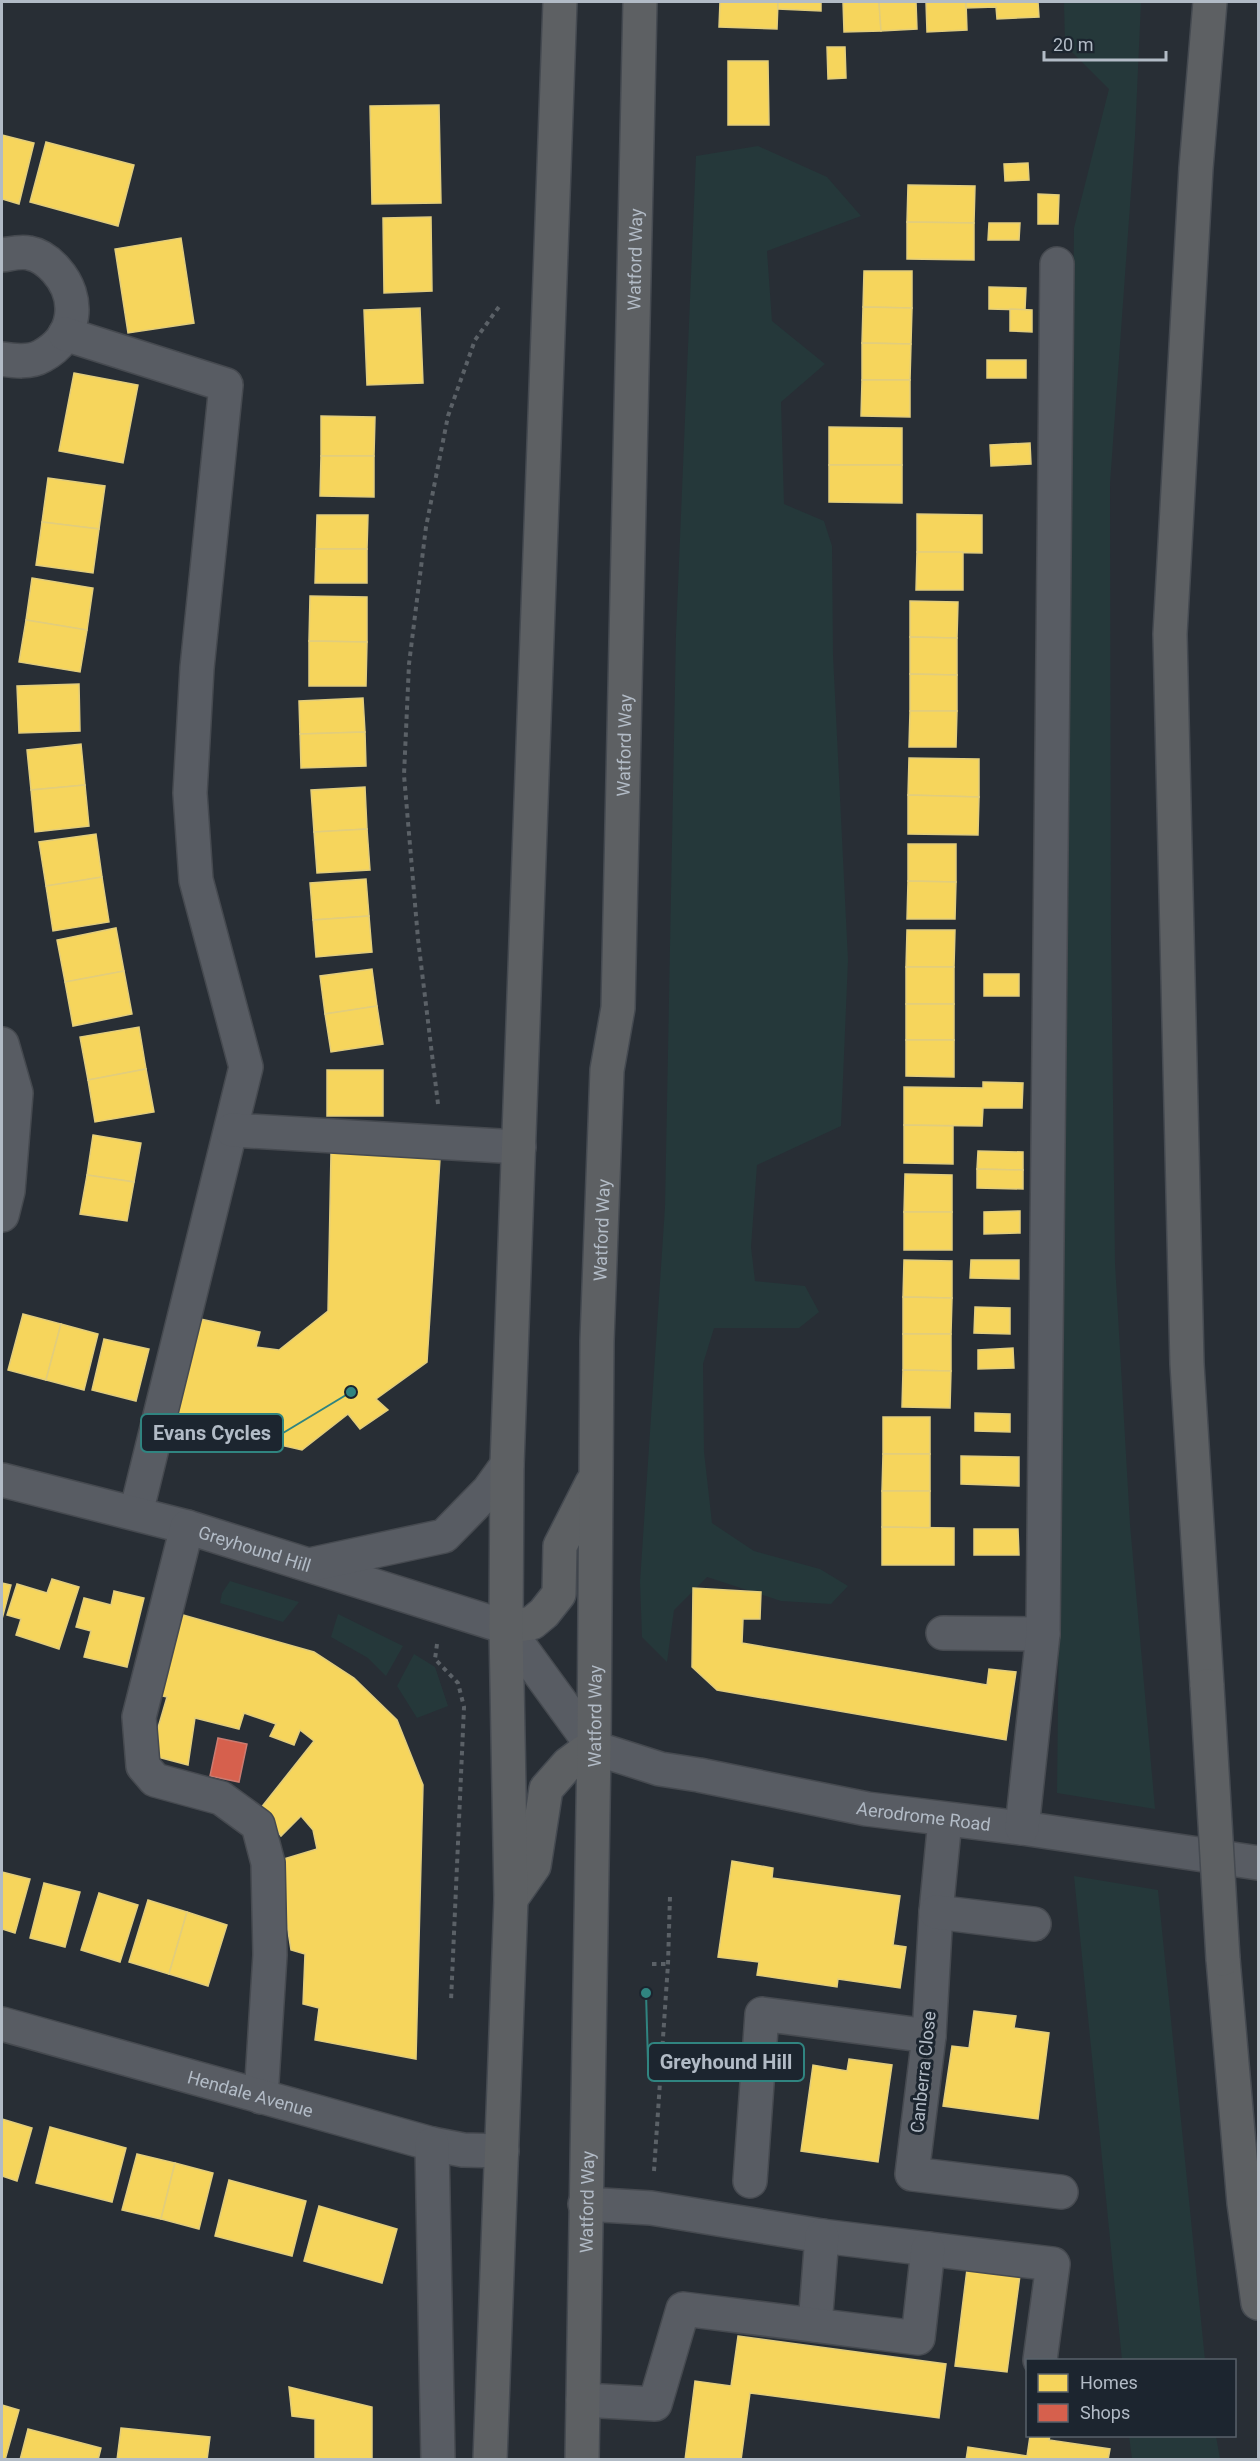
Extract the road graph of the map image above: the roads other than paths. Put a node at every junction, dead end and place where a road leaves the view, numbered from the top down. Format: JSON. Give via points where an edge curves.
{"nodes":[{"id":1,"x":560,"y":2,"type":"edge"},
{"id":2,"x":640,"y":2,"type":"edge"},
{"id":3,"x":1209,"y":2,"type":"edge"},
{"id":4,"x":2,"y":255,"type":"edge"},
{"id":5,"x":1057,"y":264,"type":"dead end"},
{"id":6,"x":65,"y":334,"type":"junction"},
{"id":7,"x":2,"y":359,"type":"edge"},
{"id":8,"x":2,"y":1044,"type":"edge"},
{"id":9,"x":232,"y":1130,"type":"junction"},
{"id":10,"x":519,"y":1147,"type":"junction"},
{"id":11,"x":2,"y":1215,"type":"edge"},
{"id":12,"x":507,"y":1464,"type":"junction"},
{"id":13,"x":594,"y":1479,"type":"junction"},
{"id":14,"x":2,"y":1480,"type":"edge"},
{"id":15,"x":136,"y":1513,"type":"junction"},
{"id":16,"x":187,"y":1527,"type":"junction"},
{"id":17,"x":312,"y":1565,"type":"junction"},
{"id":18,"x":506,"y":1628,"type":"junction"},
{"id":19,"x":943,"y":1633,"type":"dead end"},
{"id":20,"x":1043,"y":1634,"type":"junction"},
{"id":21,"x":594,"y":1748,"type":"junction"},
{"id":22,"x":945,"y":1820,"type":"junction"},
{"id":23,"x":1022,"y":1828,"type":"junction"},
{"id":24,"x":1258,"y":1863,"type":"edge"},
{"id":25,"x":511,"y":1899,"type":"junction"},
{"id":26,"x":936,"y":1912,"type":"junction"},
{"id":27,"x":1034,"y":1923,"type":"dead end"},
{"id":28,"x":2,"y":2024,"type":"edge"},
{"id":29,"x":929,"y":2036,"type":"junction"},
{"id":30,"x":261,"y":2097,"type":"junction"},
{"id":31,"x":432,"y":2144,"type":"junction"},
{"id":32,"x":502,"y":2151,"type":"junction"},
{"id":33,"x":750,"y":2181,"type":"dead end"},
{"id":34,"x":1061,"y":2192,"type":"dead end"},
{"id":35,"x":585,"y":2204,"type":"junction"},
{"id":36,"x":822,"y":2236,"type":"junction"},
{"id":37,"x":928,"y":2249,"type":"junction"},
{"id":38,"x":1258,"y":2303,"type":"edge"},
{"id":39,"x":815,"y":2325,"type":"junction"},
{"id":40,"x":1040,"y":2359,"type":"edge"},
{"id":41,"x":583,"y":2400,"type":"junction"},
{"id":42,"x":438,"y":2460,"type":"edge"},
{"id":43,"x":490,"y":2460,"type":"edge"},
{"id":44,"x":582,"y":2460,"type":"edge"}],
"edges":[{"from":1,"to":10,"type":"highway"},
{"from":2,"to":13,"type":"highway","name":"Watford Way","via":[[618,1008],[607,1070]]},
{"from":3,"to":38,"type":"highway","bridge":true,"via":[[1170,634],[1187,1364],[1223,1959],[1244,2203]]},
{"from":4,"to":6,"type":"street","via":[[31,253],[50,262],[67,282],[73,303]]},
{"from":5,"to":20,"type":"street"},
{"from":6,"to":7,"type":"street","via":[[42,357],[19,362]]},
{"from":6,"to":9,"type":"street","via":[[226,385],[197,668],[190,793],[195,880],[246,1067]]},
{"from":8,"to":11,"type":"street","via":[[16,1093],[8,1191]]},
{"from":9,"to":10,"type":"street"},
{"from":9,"to":15,"type":"street"},
{"from":10,"to":12,"type":"highway"},
{"from":12,"to":17,"type":"street","via":[[489,1490],[444,1536]]},
{"from":12,"to":18,"type":"highway"},
{"from":13,"to":18,"type":"highway","via":[[560,1546],[559,1594],[532,1623]]},
{"from":13,"to":21,"type":"highway","name":"Watford Way"},
{"from":14,"to":15,"type":"street","name":"Greyhound Hill"},
{"from":15,"to":16,"type":"street","name":"Greyhound Hill"},
{"from":16,"to":17,"type":"street","name":"Greyhound Hill"},
{"from":16,"to":30,"type":"street","via":[[139,1717],[143,1766],[155,1780],[221,1798],[258,1825],[268,1863],[270,1955]]},
{"from":17,"to":18,"type":"street","name":"Greyhound Hill"},
{"from":18,"to":21,"type":"street"},
{"from":18,"to":25,"type":"highway"},
{"from":19,"to":20,"type":"street"},
{"from":20,"to":23,"type":"street"},
{"from":21,"to":22,"type":"street","name":"Aerodrome Road","via":[[660,1769]]},
{"from":21,"to":25,"type":"highway","via":[[568,1764],[546,1789],[534,1866]]},
{"from":21,"to":35,"type":"highway","name":"Watford Way"},
{"from":22,"to":23,"type":"street","name":"Aerodrome Road"},
{"from":22,"to":26,"type":"street","name":"Canberra Close"},
{"from":23,"to":24,"type":"street","name":"Aerodrome Road"},
{"from":25,"to":32,"type":"highway"},
{"from":26,"to":27,"type":"street"},
{"from":26,"to":29,"type":"street","name":"Canberra Close"},
{"from":28,"to":30,"type":"street","name":"Hendale Avenue"},
{"from":29,"to":33,"type":"street","via":[[762,2014]]},
{"from":29,"to":34,"type":"street","name":"Canberra Close","via":[[912,2174]]},
{"from":30,"to":31,"type":"street","name":"Hendale Avenue"},
{"from":31,"to":32,"type":"street","name":"Hendale Avenue"},
{"from":31,"to":42,"type":"street"},
{"from":32,"to":43,"type":"highway"},
{"from":35,"to":36,"type":"street","via":[[651,2208]]},
{"from":35,"to":41,"type":"highway","name":"Watford Way"},
{"from":36,"to":37,"type":"street"},
{"from":36,"to":39,"type":"street"},
{"from":37,"to":39,"type":"street","via":[[918,2338]]},
{"from":37,"to":40,"type":"street","via":[[1053,2264]]},
{"from":39,"to":41,"type":"street","via":[[683,2309],[655,2403]]},
{"from":41,"to":44,"type":"highway","name":"Watford Way"}]}
